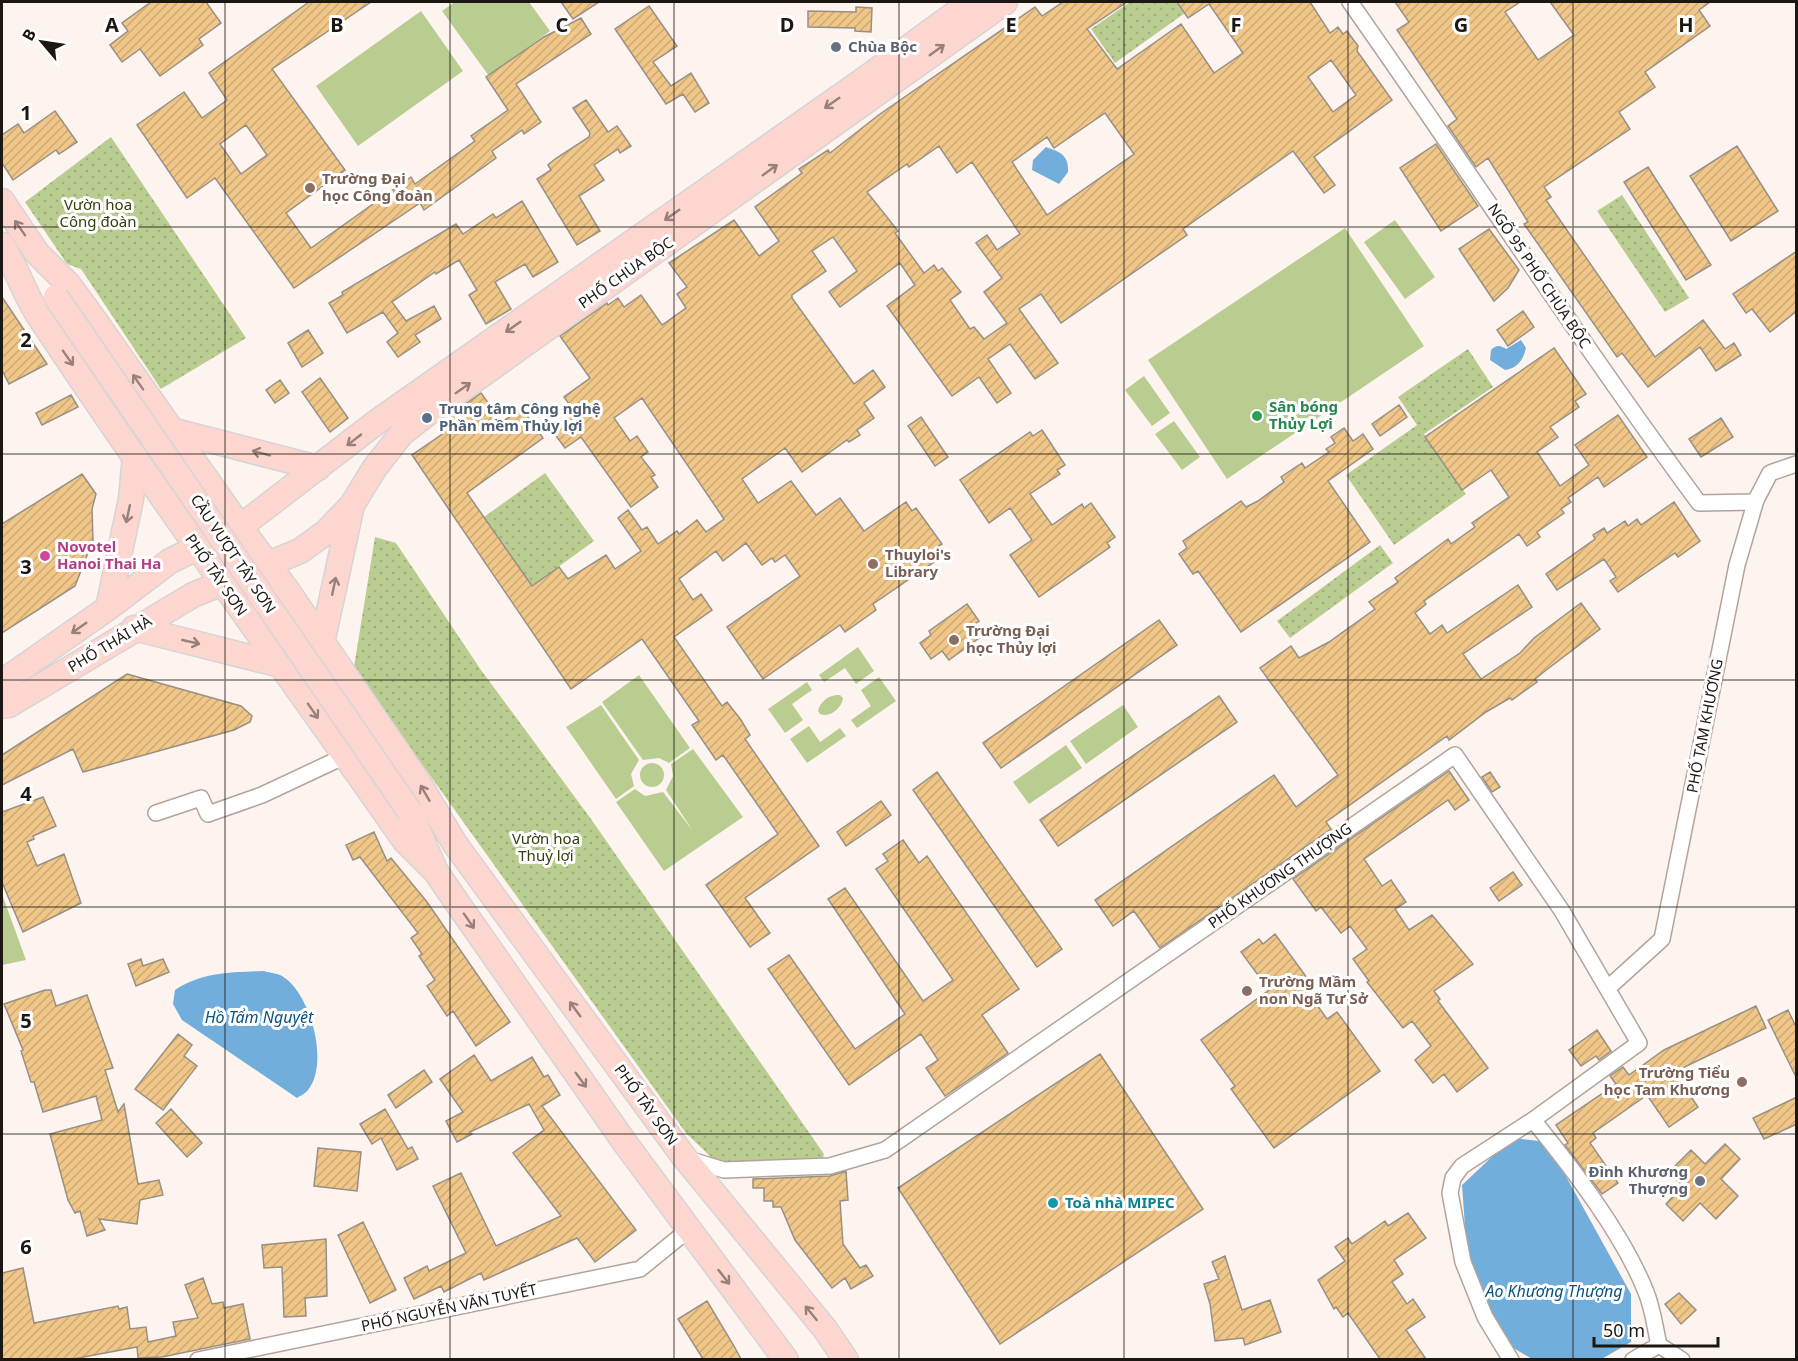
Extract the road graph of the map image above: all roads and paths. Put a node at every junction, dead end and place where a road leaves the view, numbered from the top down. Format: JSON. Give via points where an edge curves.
{"nodes":[{"id":1,"x":971,"y":2,"type":"edge"},
{"id":2,"x":1005,"y":2,"type":"edge"},
{"id":3,"x":1350,"y":2,"type":"edge"},
{"id":4,"x":2,"y":201,"type":"edge"},
{"id":5,"x":2,"y":244,"type":"edge"},
{"id":6,"x":37,"y":253,"type":"junction"},
{"id":7,"x":15,"y":264,"type":"junction"},
{"id":8,"x":56,"y":297,"type":"junction"},
{"id":9,"x":171,"y":430,"type":"junction"},
{"id":10,"x":135,"y":456,"type":"junction"},
{"id":11,"x":1797,"y":464,"type":"edge"},
{"id":12,"x":318,"y":468,"type":"junction"},
{"id":13,"x":200,"y":471,"type":"junction"},
{"id":14,"x":155,"y":488,"type":"junction"},
{"id":15,"x":1755,"y":502,"type":"junction"},
{"id":16,"x":352,"y":505,"type":"junction"},
{"id":17,"x":240,"y":527,"type":"junction"},
{"id":18,"x":197,"y":548,"type":"junction"},
{"id":19,"x":268,"y":565,"type":"junction"},
{"id":20,"x":221,"y":583,"type":"junction"},
{"id":21,"x":108,"y":608,"type":"junction"},
{"id":22,"x":302,"y":612,"type":"junction"},
{"id":23,"x":134,"y":628,"type":"junction"},
{"id":24,"x":264,"y":641,"type":"junction"},
{"id":25,"x":322,"y":643,"type":"junction"},
{"id":26,"x":281,"y":665,"type":"junction"},
{"id":27,"x":2,"y":682,"type":"edge"},
{"id":28,"x":2,"y":706,"type":"edge"},
{"id":29,"x":345,"y":756,"type":"junction"},
{"id":30,"x":410,"y":812,"type":"junction"},
{"id":31,"x":156,"y":813,"type":"dead end"},
{"id":32,"x":454,"y":844,"type":"junction"},
{"id":33,"x":436,"y":872,"type":"junction"},
{"id":34,"x":1608,"y":988,"type":"junction"},
{"id":35,"x":1533,"y":1120,"type":"junction"},
{"id":36,"x":684,"y":1157,"type":"junction"},
{"id":37,"x":688,"y":1230,"type":"junction"},
{"id":38,"x":1659,"y":1345,"type":"junction"},
{"id":39,"x":784,"y":1358,"type":"edge"},
{"id":40,"x":198,"y":1359,"type":"edge"},
{"id":41,"x":846,"y":1359,"type":"edge"},
{"id":42,"x":1511,"y":1359,"type":"edge"},
{"id":43,"x":1633,"y":1359,"type":"edge"},
{"id":44,"x":1682,"y":1359,"type":"edge"}],
"edges":[{"from":1,"to":12,"type":"main road","name":"PHỐ CHÙA BỘC","one_way":true,"via":[[378,421]]},
{"from":16,"to":2,"type":"main road","name":"PHỐ CHÙA BỘC","one_way":true,"via":[[402,433],[893,90]]},
{"from":3,"to":15,"type":"street","name":"NGÕ 95 PHỐ CHÙA BỘC","via":[[1699,503]]},
{"from":6,"to":4,"type":"main road","name":"PHỐ TÂY SƠN","one_way":true},
{"from":5,"to":7,"type":"main road","name":"PHỐ TÂY SƠN"},
{"from":6,"to":8,"type":"main road","name":"PHỐ TÂY SƠN"},
{"from":9,"to":6,"type":"main road","name":"PHỐ TÂY SƠN","one_way":true,"via":[[68,284]]},
{"from":7,"to":8,"type":"main road","name":"PHỐ TÂY SƠN"},
{"from":7,"to":10,"type":"main road","name":"PHỐ TÂY SƠN","one_way":true,"via":[[35,310]]},
{"from":8,"to":30,"type":"main road","name":"CẦU VƯỢT TÂY SƠN","bridge":true},
{"from":12,"to":9,"type":"main road","one_way":true},
{"from":9,"to":13,"type":"main road","name":"PHỐ TÂY SƠN"},
{"from":10,"to":14,"type":"main road","name":"PHỐ TÂY SƠN"},
{"from":10,"to":21,"type":"main road","one_way":true,"via":[[131,500]]},
{"from":11,"to":15,"type":"street","name":"PHỐ TAM KHƯƠNG","via":[[1770,473]]},
{"from":12,"to":17,"type":"main road","name":"PHỐ CHÙA BỘC"},
{"from":13,"to":14,"type":"main road","via":[[186,493],[176,496]]},
{"from":13,"to":17,"type":"main road","name":"PHỐ TÂY SƠN"},
{"from":14,"to":18,"type":"main road","name":"PHỐ TÂY SƠN"},
{"from":15,"to":34,"type":"street","name":"PHỐ TAM KHƯƠNG","via":[[1737,566],[1662,939]]},
{"from":16,"to":19,"type":"main road","name":"PHỐ CHÙA BỘC","via":[[300,551]]},
{"from":25,"to":16,"type":"main road","one_way":true},
{"from":17,"to":18,"type":"main road","name":"PHỐ CHÙA BỘC"},
{"from":17,"to":19,"type":"main road","name":"PHỐ TÂY SƠN"},
{"from":18,"to":20,"type":"main road","name":"PHỐ TÂY SƠN"},
{"from":18,"to":21,"type":"main road","name":"PHỐ THÁI HÀ","via":[[170,561]]},
{"from":19,"to":20,"type":"main road","name":"PHỐ THÁI HÀ"},
{"from":19,"to":22,"type":"main road","name":"PHỐ TÂY SƠN"},
{"from":20,"to":23,"type":"main road","name":"PHỐ THÁI HÀ"},
{"from":20,"to":24,"type":"main road","name":"PHỐ TÂY SƠN"},
{"from":21,"to":27,"type":"main road","name":"PHỐ THÁI HÀ","one_way":true},
{"from":22,"to":24,"type":"main road","via":[[281,615],[271,622]]},
{"from":22,"to":25,"type":"main road","name":"PHỐ TÂY SƠN"},
{"from":23,"to":26,"type":"main road","one_way":true},
{"from":23,"to":28,"type":"main road","name":"PHỐ THÁI HÀ"},
{"from":24,"to":26,"type":"main road","name":"PHỐ TÂY SƠN"},
{"from":32,"to":25,"type":"main road","name":"PHỐ TÂY SƠN","one_way":true,"via":[[418,782]]},
{"from":26,"to":29,"type":"main road","name":"PHỐ TÂY SƠN","one_way":true},
{"from":29,"to":31,"type":"street","via":[[262,795],[208,814],[201,798]]},
{"from":29,"to":33,"type":"main road","name":"PHỐ TÂY SƠN","via":[[405,841]]},
{"from":30,"to":32,"type":"main road","name":"PHỐ TÂY SƠN"},
{"from":30,"to":33,"type":"main road","name":"PHỐ TÂY SƠN"},
{"from":36,"to":32,"type":"main road","name":"PHỐ TÂY SƠN","one_way":true},
{"from":33,"to":37,"type":"main road","name":"PHỐ TÂY SƠN","one_way":true},
{"from":34,"to":35,"type":"street","name":"PHỐ KHƯƠNG THƯỢNG","via":[[1639,1043]]},
{"from":34,"to":36,"type":"street","name":"PHỐ KHƯƠNG THƯỢNG","via":[[1562,911],[1455,755],[885,1150],[830,1166],[724,1170]]},
{"from":35,"to":38,"type":"street","via":[[1563,1157],[1619,1241],[1646,1292]]},
{"from":35,"to":42,"type":"street","name":"PHỐ KHƯƠNG THƯỢNG","via":[[1462,1166],[1453,1178],[1450,1193],[1463,1262],[1485,1317]]},
{"from":41,"to":36,"type":"main road","name":"PHỐ TÂY SƠN","one_way":true},
{"from":37,"to":39,"type":"main road","name":"PHỐ TÂY SƠN","one_way":true},
{"from":37,"to":40,"type":"street","name":"PHỐ NGUYỄN VĂN TUYẾT","via":[[640,1269]]},
{"from":38,"to":43,"type":"street"},
{"from":38,"to":44,"type":"street"}]}
